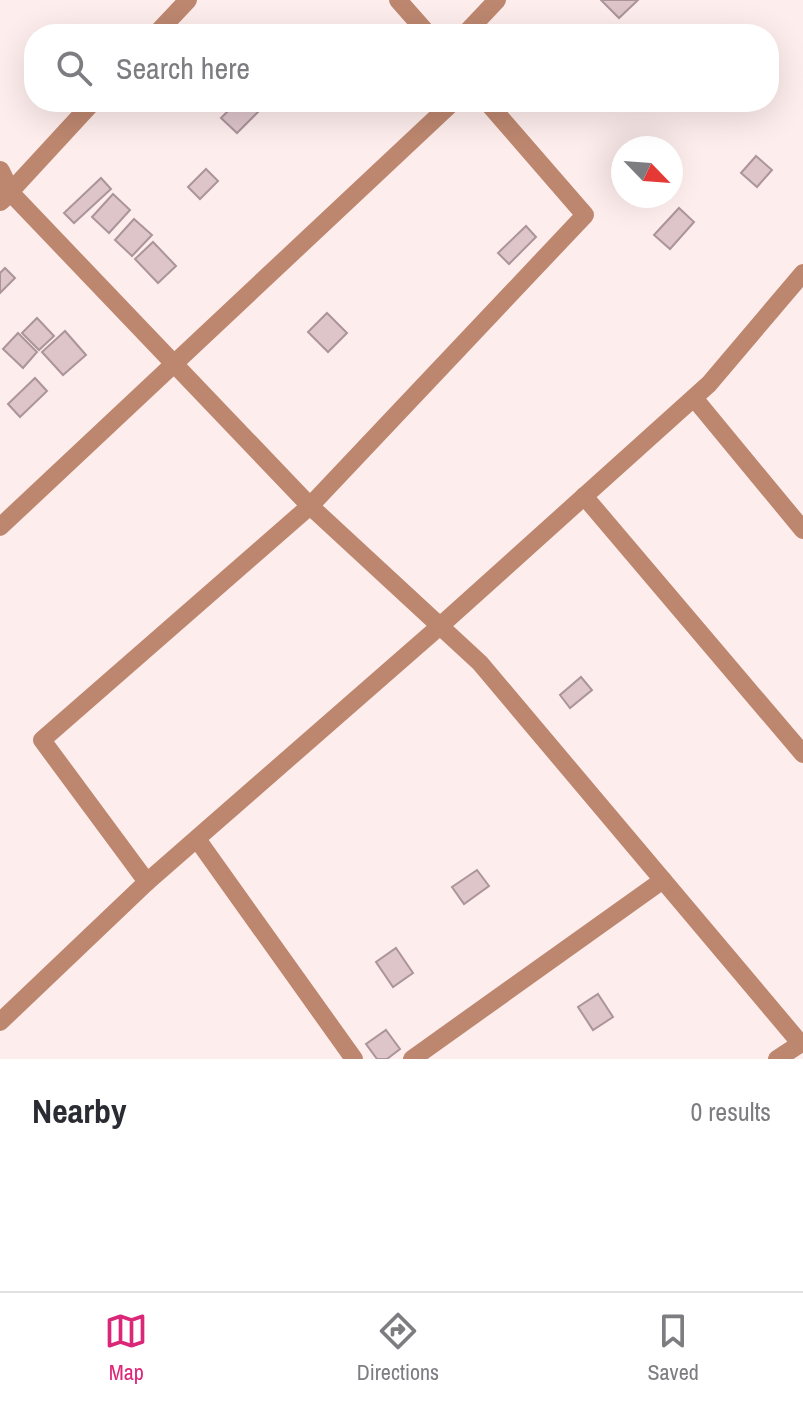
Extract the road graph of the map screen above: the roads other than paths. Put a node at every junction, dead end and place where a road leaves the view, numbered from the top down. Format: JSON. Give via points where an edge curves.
{"nodes":[{"id":1,"x":398,"y":0,"type":"edge"},
{"id":2,"x":497,"y":0,"type":"edge"},
{"id":3,"x":182,"y":3,"type":"edge"},
{"id":4,"x":164,"y":24,"type":"edge"},
{"id":5,"x":419,"y":24,"type":"edge"},
{"id":6,"x":474,"y":24,"type":"edge"},
{"id":7,"x":84,"y":112,"type":"edge"},
{"id":8,"x":442,"y":112,"type":"edge"},
{"id":9,"x":496,"y":112,"type":"edge"},
{"id":10,"x":0,"y":171,"type":"edge"},
{"id":11,"x":5,"y":196,"type":"edge"},
{"id":12,"x":803,"y":273,"type":"edge"},
{"id":13,"x":174,"y":364,"type":"junction"},
{"id":14,"x":694,"y":398,"type":"junction"},
{"id":15,"x":584,"y":496,"type":"junction"},
{"id":16,"x":310,"y":506,"type":"junction"},
{"id":17,"x":0,"y":527,"type":"edge"},
{"id":18,"x":803,"y":530,"type":"edge"},
{"id":19,"x":440,"y":626,"type":"junction"},
{"id":20,"x":803,"y":754,"type":"edge"},
{"id":21,"x":197,"y":839,"type":"junction"},
{"id":22,"x":663,"y":880,"type":"junction"},
{"id":23,"x":147,"y":882,"type":"junction"},
{"id":24,"x":0,"y":1022,"type":"edge"},
{"id":25,"x":802,"y":1043,"type":"edge"},
{"id":26,"x":354,"y":1059,"type":"edge"},
{"id":27,"x":412,"y":1059,"type":"edge"},
{"id":28,"x":777,"y":1059,"type":"edge"}],
"edges":[{"from":1,"to":5,"type":"street"},
{"from":2,"to":6,"type":"street"},
{"from":3,"to":4,"type":"street"},
{"from":7,"to":11,"type":"street"},
{"from":8,"to":13,"type":"street"},
{"from":9,"to":16,"type":"street","via":[[585,215]]},
{"from":10,"to":11,"type":"street"},
{"from":11,"to":13,"type":"street"},
{"from":12,"to":14,"type":"street"},
{"from":13,"to":16,"type":"street"},
{"from":13,"to":17,"type":"street"},
{"from":14,"to":15,"type":"street"},
{"from":14,"to":18,"type":"street"},
{"from":15,"to":19,"type":"street"},
{"from":15,"to":20,"type":"street"},
{"from":16,"to":19,"type":"street"},
{"from":16,"to":23,"type":"street","via":[[42,740]]},
{"from":19,"to":21,"type":"street"},
{"from":19,"to":22,"type":"street","via":[[480,663]]},
{"from":21,"to":23,"type":"street"},
{"from":21,"to":26,"type":"street"},
{"from":22,"to":25,"type":"street"},
{"from":22,"to":27,"type":"street"},
{"from":23,"to":24,"type":"street"},
{"from":25,"to":28,"type":"street"}]}
